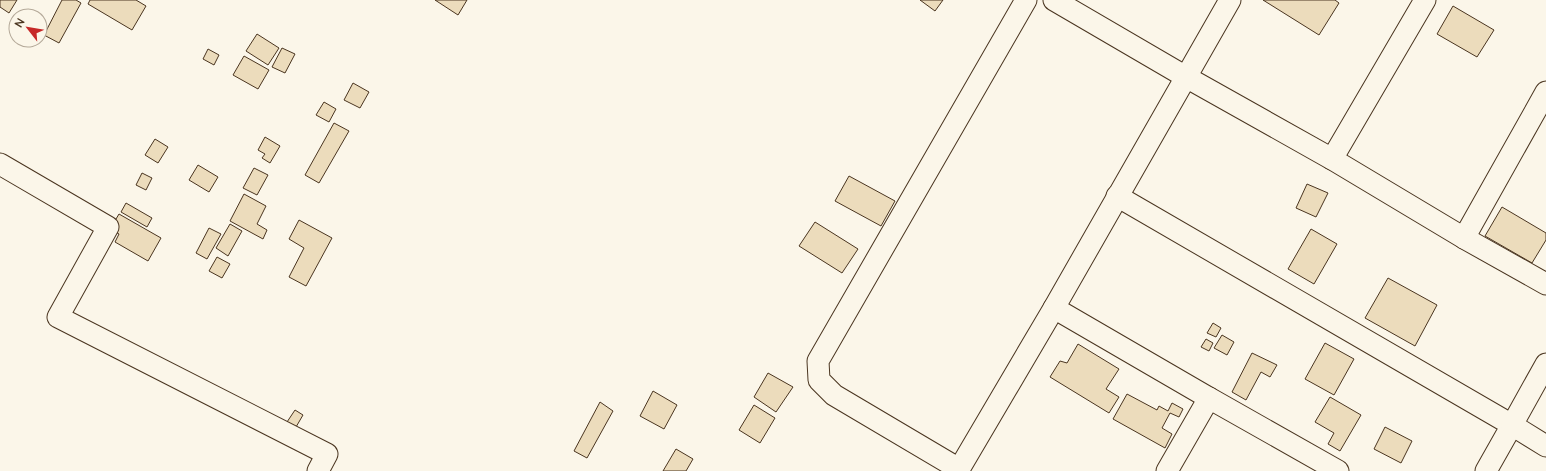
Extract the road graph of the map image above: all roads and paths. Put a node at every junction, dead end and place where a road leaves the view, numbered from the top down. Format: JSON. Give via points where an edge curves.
{"nodes":[{"id":1,"x":1026,"y":0,"type":"edge"},
{"id":2,"x":1054,"y":0,"type":"edge"},
{"id":3,"x":1230,"y":0,"type":"edge"},
{"id":4,"x":1425,"y":0,"type":"edge"},
{"id":5,"x":1186,"y":77,"type":"junction"},
{"id":6,"x":1546,"y":92,"type":"edge"},
{"id":7,"x":1332,"y":159,"type":"junction"},
{"id":8,"x":0,"y":164,"type":"edge"},
{"id":9,"x":1117,"y":196,"type":"junction"},
{"id":10,"x":1464,"y":238,"type":"junction"},
{"id":11,"x":1546,"y":284,"type":"edge"},
{"id":12,"x":1054,"y":308,"type":"junction"},
{"id":13,"x":1546,"y":364,"type":"edge"},
{"id":14,"x":1209,"y":398,"type":"junction"},
{"id":15,"x":1512,"y":425,"type":"junction"},
{"id":16,"x":1546,"y":446,"type":"edge"},
{"id":17,"x":958,"y":470,"type":"edge"},
{"id":18,"x":318,"y":471,"type":"edge"},
{"id":19,"x":1167,"y":471,"type":"edge"},
{"id":20,"x":1338,"y":471,"type":"edge"},
{"id":21,"x":1486,"y":471,"type":"edge"}],
"edges":[{"from":1,"to":17,"type":"street","via":[[818,361],[819,380],[834,395]]},
{"from":2,"to":5,"type":"street"},
{"from":3,"to":5,"type":"street"},
{"from":4,"to":7,"type":"street"},
{"from":5,"to":7,"type":"street"},
{"from":5,"to":9,"type":"street"},
{"from":6,"to":10,"type":"street"},
{"from":7,"to":10,"type":"street"},
{"from":8,"to":18,"type":"street","via":[[108,227],[58,317],[327,454]]},
{"from":9,"to":12,"type":"street"},
{"from":9,"to":15,"type":"street"},
{"from":10,"to":11,"type":"street"},
{"from":12,"to":14,"type":"street"},
{"from":12,"to":17,"type":"street"},
{"from":13,"to":15,"type":"street"},
{"from":14,"to":19,"type":"street"},
{"from":14,"to":20,"type":"street"},
{"from":15,"to":16,"type":"street"},
{"from":15,"to":21,"type":"street"}]}
